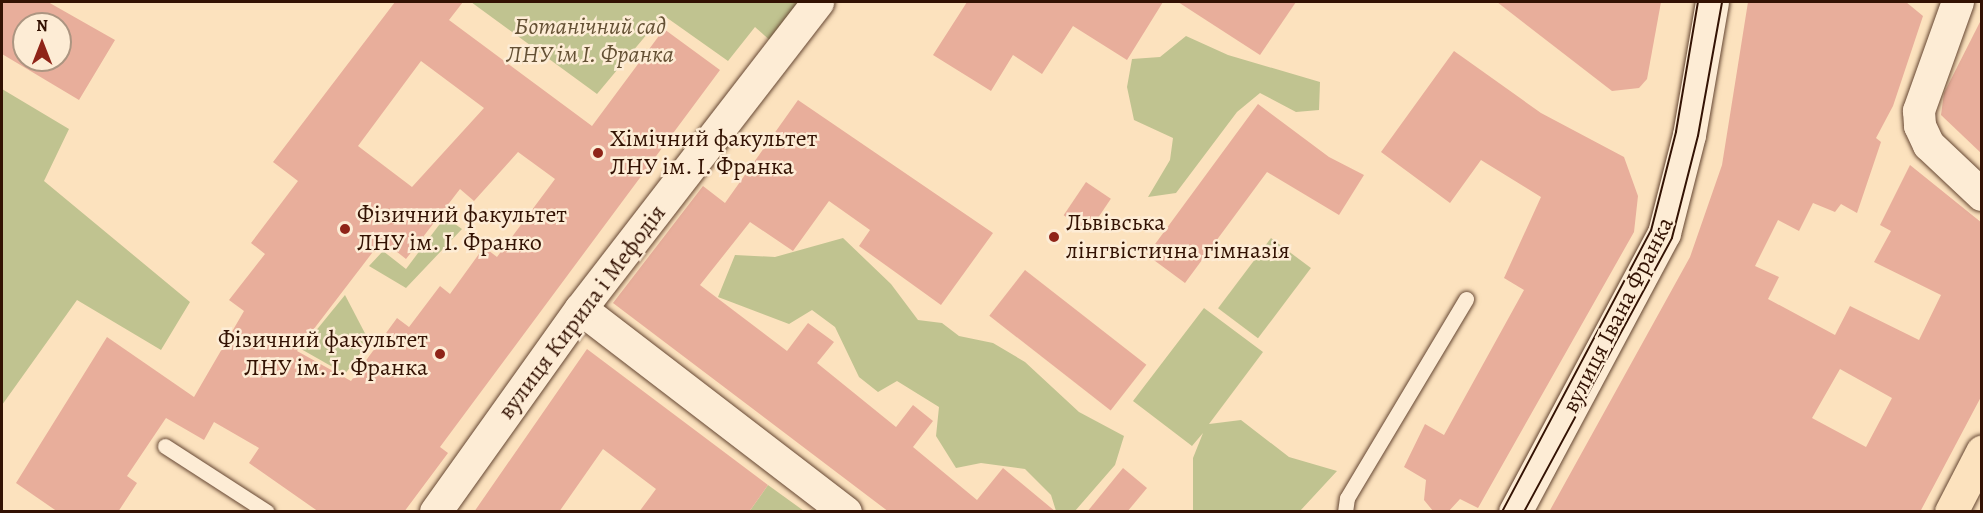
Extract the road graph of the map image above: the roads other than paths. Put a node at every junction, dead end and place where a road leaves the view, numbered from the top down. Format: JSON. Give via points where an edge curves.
{"nodes":[{"id":1,"x":818,"y":2,"type":"edge"},
{"id":2,"x":1712,"y":2,"type":"edge"},
{"id":3,"x":1958,"y":2,"type":"edge"},
{"id":4,"x":1982,"y":195,"type":"edge"},
{"id":5,"x":1466,"y":299,"type":"dead end"},
{"id":6,"x":581,"y":309,"type":"junction"},
{"id":7,"x":165,"y":446,"type":"dead end"},
{"id":8,"x":1982,"y":452,"type":"edge"},
{"id":9,"x":267,"y":512,"type":"edge"},
{"id":10,"x":436,"y":512,"type":"edge"},
{"id":11,"x":846,"y":512,"type":"edge"},
{"id":12,"x":1346,"y":512,"type":"edge"},
{"id":13,"x":1515,"y":512,"type":"edge"},
{"id":14,"x":1951,"y":512,"type":"edge"}],
"edges":[{"from":1,"to":6,"type":"street","name":"вулиця Кирила і Мефодія"},
{"from":2,"to":13,"type":"main road","name":"вулиця Івана Франка","via":[[1689,135],[1664,233]]},
{"from":3,"to":4,"type":"street","via":[[1919,111],[1920,126],[1929,145]]},
{"from":5,"to":12,"type":"lane","via":[[1347,498]]},
{"from":6,"to":10,"type":"street","name":"вулиця Кирила і Мефодія"},
{"from":6,"to":11,"type":"street"},
{"from":7,"to":9,"type":"lane"},
{"from":8,"to":14,"type":"main road"}]}
